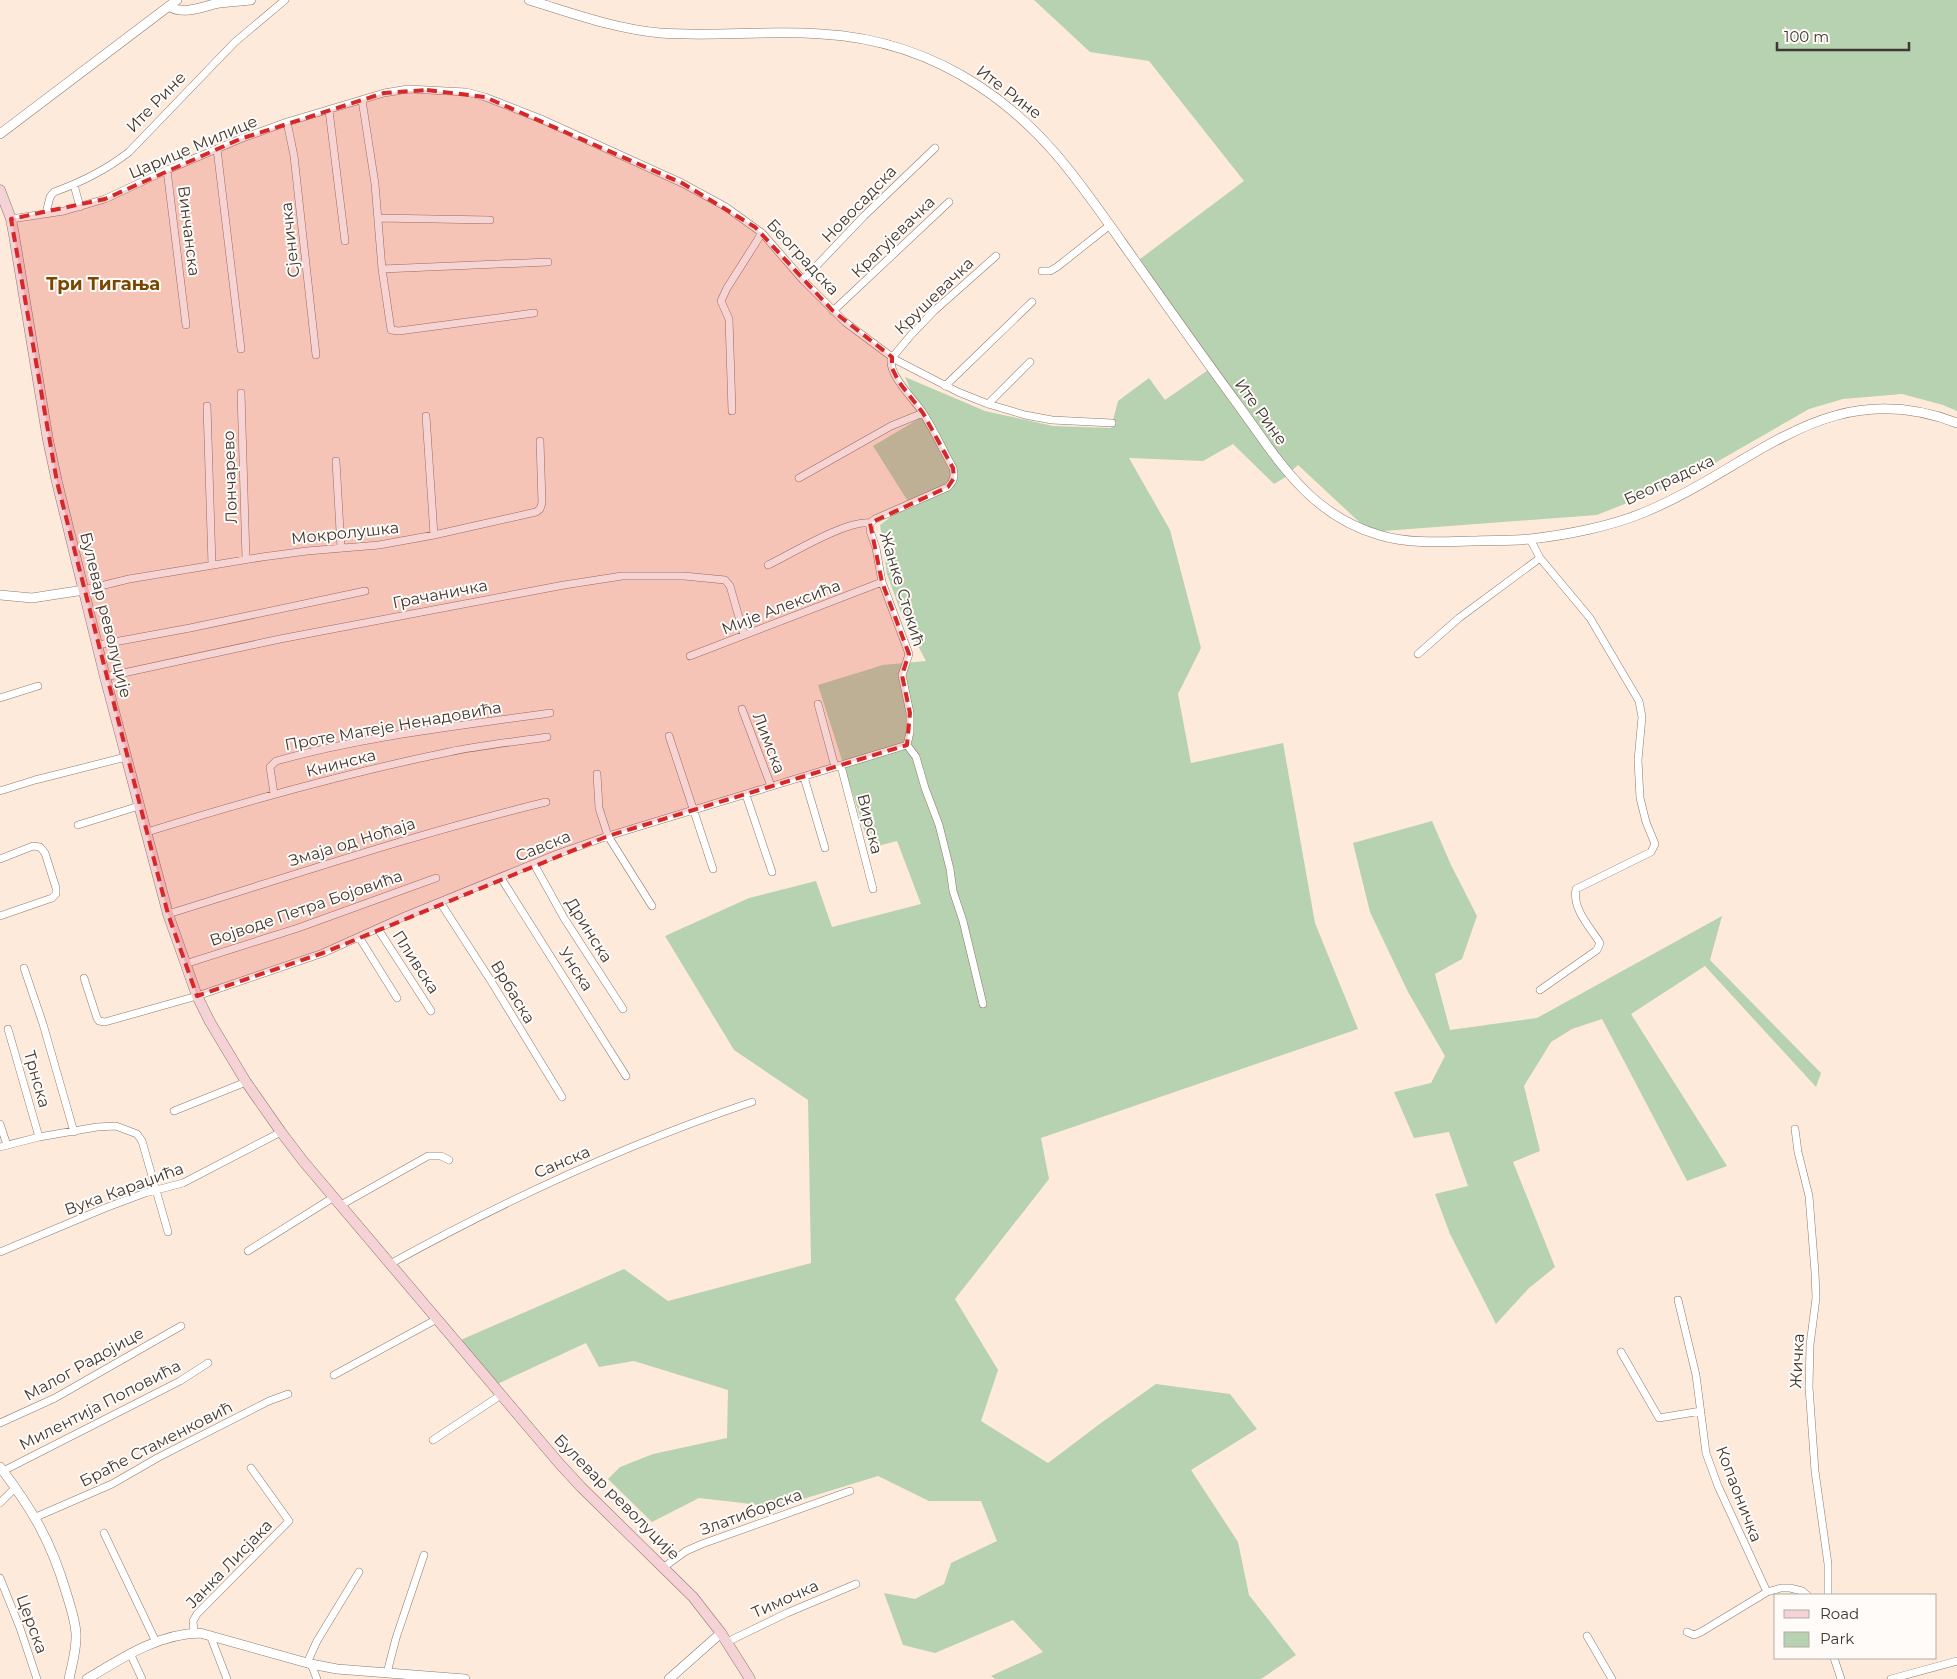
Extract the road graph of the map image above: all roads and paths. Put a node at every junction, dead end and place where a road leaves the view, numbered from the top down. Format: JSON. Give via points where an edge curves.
{"nodes":[{"id":1,"x":177,"y":0,"type":"edge"},
{"id":2,"x":203,"y":0,"type":"edge"},
{"id":3,"x":250,"y":0,"type":"edge"},
{"id":4,"x":285,"y":0,"type":"edge"},
{"id":5,"x":529,"y":0,"type":"edge"},
{"id":6,"x":219,"y":3,"type":"junction"},
{"id":7,"x":169,"y":6,"type":"junction"},
{"id":8,"x":384,"y":93,"type":"joint"},
{"id":9,"x":362,"y":100,"type":"junction"},
{"id":10,"x":329,"y":110,"type":"junction"},
{"id":11,"x":287,"y":122,"type":"junction"},
{"id":12,"x":0,"y":134,"type":"edge"},
{"id":13,"x":935,"y":148,"type":"dead end"},
{"id":14,"x":217,"y":149,"type":"junction"},
{"id":15,"x":167,"y":170,"type":"junction"},
{"id":16,"x":74,"y":185,"type":"junction"},
{"id":17,"x":0,"y":191,"type":"edge"},
{"id":18,"x":949,"y":202,"type":"dead end"},
{"id":19,"x":80,"y":207,"type":"junction"},
{"id":20,"x":46,"y":213,"type":"junction"},
{"id":21,"x":378,"y":218,"type":"junction"},
{"id":22,"x":11,"y":219,"type":"junction"},
{"id":23,"x":490,"y":220,"type":"dead end"},
{"id":24,"x":1110,"y":225,"type":"junction"},
{"id":25,"x":762,"y":233,"type":"junction"},
{"id":26,"x":346,"y":241,"type":"dead end"},
{"id":27,"x":996,"y":256,"type":"dead end"},
{"id":28,"x":548,"y":262,"type":"dead end"},
{"id":29,"x":382,"y":269,"type":"junction"},
{"id":30,"x":1042,"y":271,"type":"dead end"},
{"id":31,"x":803,"y":280,"type":"junction"},
{"id":32,"x":1032,"y":302,"type":"dead end"},
{"id":33,"x":833,"y":311,"type":"junction"},
{"id":34,"x":534,"y":313,"type":"dead end"},
{"id":35,"x":186,"y":325,"type":"dead end"},
{"id":36,"x":241,"y":349,"type":"dead end"},
{"id":37,"x":316,"y":355,"type":"dead end"},
{"id":38,"x":892,"y":357,"type":"junction"},
{"id":39,"x":1030,"y":362,"type":"dead end"},
{"id":40,"x":945,"y":386,"type":"junction"},
{"id":41,"x":241,"y":394,"type":"dead end"},
{"id":42,"x":988,"y":404,"type":"junction"},
{"id":43,"x":207,"y":406,"type":"dead end"},
{"id":44,"x":732,"y":411,"type":"dead end"},
{"id":45,"x":923,"y":413,"type":"junction"},
{"id":46,"x":426,"y":416,"type":"dead end"},
{"id":47,"x":1112,"y":423,"type":"dead end"},
{"id":48,"x":1957,"y":423,"type":"edge"},
{"id":49,"x":540,"y":441,"type":"dead end"},
{"id":50,"x":336,"y":461,"type":"dead end"},
{"id":51,"x":799,"y":478,"type":"dead end"},
{"id":52,"x":1303,"y":490,"type":"joint"},
{"id":53,"x":870,"y":524,"type":"junction"},
{"id":54,"x":434,"y":535,"type":"junction"},
{"id":55,"x":1530,"y":539,"type":"junction"},
{"id":56,"x":341,"y":548,"type":"junction"},
{"id":57,"x":1540,"y":558,"type":"junction"},
{"id":58,"x":246,"y":559,"type":"junction"},
{"id":59,"x":212,"y":565,"type":"junction"},
{"id":60,"x":768,"y":565,"type":"dead end"},
{"id":61,"x":882,"y":582,"type":"junction"},
{"id":62,"x":84,"y":590,"type":"junction"},
{"id":63,"x":365,"y":591,"type":"dead end"},
{"id":64,"x":0,"y":595,"type":"edge"},
{"id":65,"x":744,"y":635,"type":"junction"},
{"id":66,"x":98,"y":645,"type":"junction"},
{"id":67,"x":1418,"y":654,"type":"dead end"},
{"id":68,"x":690,"y":656,"type":"dead end"},
{"id":69,"x":105,"y":677,"type":"junction"},
{"id":70,"x":38,"y":686,"type":"dead end"},
{"id":71,"x":0,"y":698,"type":"edge"},
{"id":72,"x":818,"y":704,"type":"dead end"},
{"id":73,"x":742,"y":709,"type":"dead end"},
{"id":74,"x":550,"y":713,"type":"dead end"},
{"id":75,"x":669,"y":736,"type":"dead end"},
{"id":76,"x":546,"y":737,"type":"dead end"},
{"id":77,"x":907,"y":745,"type":"junction"},
{"id":78,"x":126,"y":757,"type":"junction"},
{"id":79,"x":838,"y":766,"type":"junction"},
{"id":80,"x":597,"y":774,"type":"dead end"},
{"id":81,"x":804,"y":777,"type":"junction"},
{"id":82,"x":770,"y":786,"type":"junction"},
{"id":83,"x":0,"y":791,"type":"edge"},
{"id":84,"x":274,"y":794,"type":"junction"},
{"id":85,"x":746,"y":795,"type":"junction"},
{"id":86,"x":546,"y":802,"type":"dead end"},
{"id":87,"x":139,"y":806,"type":"junction"},
{"id":88,"x":694,"y":811,"type":"junction"},
{"id":89,"x":78,"y":825,"type":"dead end"},
{"id":90,"x":147,"y":832,"type":"junction"},
{"id":91,"x":608,"y":836,"type":"junction"},
{"id":92,"x":825,"y":848,"type":"dead end"},
{"id":93,"x":0,"y":859,"type":"edge"},
{"id":94,"x":534,"y":864,"type":"junction"},
{"id":95,"x":713,"y":869,"type":"dead end"},
{"id":96,"x":772,"y":872,"type":"dead end"},
{"id":97,"x":436,"y":878,"type":"dead end"},
{"id":98,"x":501,"y":878,"type":"junction"},
{"id":99,"x":873,"y":889,"type":"dead end"},
{"id":100,"x":440,"y":902,"type":"junction"},
{"id":101,"x":652,"y":906,"type":"dead end"},
{"id":102,"x":168,"y":914,"type":"junction"},
{"id":103,"x":0,"y":916,"type":"edge"},
{"id":104,"x":378,"y":929,"type":"junction"},
{"id":105,"x":359,"y":937,"type":"junction"},
{"id":106,"x":184,"y":964,"type":"junction"},
{"id":107,"x":24,"y":968,"type":"dead end"},
{"id":108,"x":84,"y":978,"type":"dead end"},
{"id":109,"x":1540,"y":990,"type":"dead end"},
{"id":110,"x":197,"y":996,"type":"junction"},
{"id":111,"x":397,"y":998,"type":"dead end"},
{"id":112,"x":983,"y":1004,"type":"dead end"},
{"id":113,"x":623,"y":1009,"type":"dead end"},
{"id":114,"x":431,"y":1011,"type":"dead end"},
{"id":115,"x":8,"y":1029,"type":"dead end"},
{"id":116,"x":626,"y":1076,"type":"dead end"},
{"id":117,"x":246,"y":1082,"type":"junction"},
{"id":118,"x":562,"y":1097,"type":"dead end"},
{"id":119,"x":752,"y":1102,"type":"dead end"},
{"id":120,"x":174,"y":1111,"type":"dead end"},
{"id":121,"x":0,"y":1124,"type":"edge"},
{"id":122,"x":1795,"y":1129,"type":"dead end"},
{"id":123,"x":74,"y":1132,"type":"junction"},
{"id":124,"x":281,"y":1132,"type":"junction"},
{"id":125,"x":39,"y":1137,"type":"junction"},
{"id":126,"x":3,"y":1146,"type":"edge"},
{"id":127,"x":449,"y":1160,"type":"dead end"},
{"id":128,"x":157,"y":1190,"type":"junction"},
{"id":129,"x":337,"y":1201,"type":"junction"},
{"id":130,"x":168,"y":1232,"type":"dead end"},
{"id":131,"x":248,"y":1250,"type":"dead end"},
{"id":132,"x":0,"y":1252,"type":"edge"},
{"id":133,"x":390,"y":1264,"type":"junction"},
{"id":134,"x":1678,"y":1300,"type":"dead end"},
{"id":135,"x":437,"y":1319,"type":"junction"},
{"id":136,"x":181,"y":1326,"type":"dead end"},
{"id":137,"x":1620,"y":1352,"type":"dead end"},
{"id":138,"x":208,"y":1363,"type":"dead end"},
{"id":139,"x":334,"y":1375,"type":"dead end"},
{"id":140,"x":288,"y":1394,"type":"dead end"},
{"id":141,"x":501,"y":1396,"type":"junction"},
{"id":142,"x":1701,"y":1411,"type":"junction"},
{"id":143,"x":0,"y":1423,"type":"edge"},
{"id":144,"x":433,"y":1440,"type":"dead end"},
{"id":145,"x":251,"y":1468,"type":"dead end"},
{"id":146,"x":1,"y":1469,"type":"edge"},
{"id":147,"x":15,"y":1488,"type":"junction"},
{"id":148,"x":850,"y":1491,"type":"dead end"},
{"id":149,"x":0,"y":1503,"type":"edge"},
{"id":150,"x":36,"y":1518,"type":"junction"},
{"id":151,"x":104,"y":1533,"type":"dead end"},
{"id":152,"x":424,"y":1556,"type":"dead end"},
{"id":153,"x":664,"y":1566,"type":"junction"},
{"id":154,"x":359,"y":1572,"type":"dead end"},
{"id":155,"x":0,"y":1578,"type":"edge"},
{"id":156,"x":856,"y":1584,"type":"dead end"},
{"id":157,"x":1767,"y":1592,"type":"junction"},
{"id":158,"x":1806,"y":1594,"type":"edge"},
{"id":159,"x":1828,"y":1594,"type":"edge"},
{"id":160,"x":1687,"y":1632,"type":"dead end"},
{"id":161,"x":194,"y":1633,"type":"junction"},
{"id":162,"x":210,"y":1635,"type":"junction"},
{"id":163,"x":1587,"y":1636,"type":"dead end"},
{"id":164,"x":724,"y":1637,"type":"junction"},
{"id":165,"x":156,"y":1642,"type":"junction"},
{"id":166,"x":130,"y":1653,"type":"junction"},
{"id":167,"x":1834,"y":1659,"type":"edge"},
{"id":168,"x":1957,"y":1661,"type":"edge"},
{"id":169,"x":309,"y":1663,"type":"junction"},
{"id":170,"x":387,"y":1673,"type":"junction"},
{"id":171,"x":412,"y":1678,"type":"edge"},
{"id":172,"x":37,"y":1679,"type":"edge"},
{"id":173,"x":69,"y":1679,"type":"edge"},
{"id":174,"x":87,"y":1679,"type":"edge"},
{"id":175,"x":142,"y":1679,"type":"edge"},
{"id":176,"x":227,"y":1679,"type":"edge"},
{"id":177,"x":317,"y":1679,"type":"edge"},
{"id":178,"x":465,"y":1679,"type":"edge"},
{"id":179,"x":669,"y":1679,"type":"edge"},
{"id":180,"x":750,"y":1679,"type":"edge"},
{"id":181,"x":1612,"y":1679,"type":"edge"},
{"id":182,"x":1841,"y":1679,"type":"edge"},
{"id":183,"x":1891,"y":1679,"type":"edge"}],
"edges":[{"from":1,"to":7,"type":"street"},
{"from":2,"to":6,"type":"street"},
{"from":3,"to":6,"type":"street"},
{"from":4,"to":16,"type":"street","name":"Ите Рине","via":[[228,48],[129,152],[112,166]]},
{"from":5,"to":24,"type":"street","name":"Ите Рине","via":[[610,24],[654,32],[821,34],[870,40],[914,53],[960,74],[1012,109],[1054,150]]},
{"from":6,"to":7,"type":"street","via":[[184,10]]},
{"from":7,"to":12,"type":"street"},
{"from":8,"to":9,"type":"street","name":"Царице Милице"},
{"from":8,"to":25,"type":"street","name":"Београдска","via":[[427,90],[466,92],[485,97],[682,183],[726,206]]},
{"from":9,"to":10,"type":"street","name":"Царице Милице"},
{"from":9,"to":21,"type":"street"},
{"from":10,"to":11,"type":"street","name":"Царице Милице"},
{"from":10,"to":26,"type":"street"},
{"from":11,"to":14,"type":"street","name":"Царице Милице"},
{"from":11,"to":37,"type":"street","name":"Сјеничка","via":[[294,156]]},
{"from":13,"to":31,"type":"street","name":"Новосадска","via":[[870,209]]},
{"from":14,"to":15,"type":"street","name":"Царице Милице"},
{"from":14,"to":36,"type":"street"},
{"from":15,"to":19,"type":"street","name":"Царице Милице","via":[[106,199]]},
{"from":15,"to":35,"type":"street","name":"Винчанска"},
{"from":16,"to":19,"type":"street"},
{"from":16,"to":20,"type":"street","name":"Ите Рине","via":[[52,194]]},
{"from":17,"to":22,"type":"main road","name":"Булевар револуције"},
{"from":18,"to":33,"type":"street","name":"Крагујевачка"},
{"from":19,"to":20,"type":"street","name":"Царице Милице"},
{"from":20,"to":22,"type":"street","name":"Царице Милице"},
{"from":21,"to":23,"type":"street"},
{"from":21,"to":29,"type":"street"},
{"from":22,"to":62,"type":"main road","name":"Булевар револуције","via":[[56,482]]},
{"from":24,"to":30,"type":"street","via":[[1057,267]]},
{"from":24,"to":52,"type":"street","name":"Ите Рине","via":[[1287,473]]},
{"from":25,"to":31,"type":"street","name":"Београдска"},
{"from":25,"to":44,"type":"street","via":[[721,301],[729,319]]},
{"from":27,"to":38,"type":"street","name":"Крушевачка","via":[[934,312]]},
{"from":28,"to":29,"type":"street"},
{"from":29,"to":34,"type":"street","via":[[390,327],[394,331]]},
{"from":31,"to":33,"type":"street","name":"Београдска"},
{"from":32,"to":40,"type":"street"},
{"from":33,"to":38,"type":"street","name":"Београдска"},
{"from":38,"to":40,"type":"street","name":"Београдска"},
{"from":38,"to":45,"type":"street","name":"Жанке Стокић","via":[[892,368]]},
{"from":39,"to":42,"type":"street"},
{"from":40,"to":42,"type":"street","name":"Београдска"},
{"from":41,"to":58,"type":"street","name":"Лончарево"},
{"from":42,"to":47,"type":"street","name":"Београдска","via":[[1052,420]]},
{"from":43,"to":59,"type":"street"},
{"from":45,"to":51,"type":"street","via":[[891,426]]},
{"from":45,"to":53,"type":"street","name":"Жанке Стокић","via":[[953,468],[953,481],[948,487]]},
{"from":46,"to":54,"type":"street"},
{"from":48,"to":55,"type":"street","name":"Београдска","via":[[1928,412],[1903,408],[1864,408],[1835,414],[1758,450],[1699,486],[1642,513],[1589,528]]},
{"from":49,"to":54,"type":"street","name":"Мокролушка","via":[[540,509]]},
{"from":50,"to":56,"type":"street"},
{"from":52,"to":55,"type":"street","name":"Београдска","via":[[1346,522],[1396,539]]},
{"from":53,"to":60,"type":"street","via":[[863,522],[828,535]]},
{"from":53,"to":61,"type":"street","name":"Жанке Стокић"},
{"from":54,"to":56,"type":"street","name":"Мокролушка","via":[[378,546]]},
{"from":55,"to":57,"type":"street"},
{"from":56,"to":58,"type":"street","name":"Мокролушка"},
{"from":57,"to":67,"type":"street","via":[[1459,618]]},
{"from":57,"to":109,"type":"street","via":[[1590,618],[1639,701],[1642,717],[1638,760],[1640,798],[1654,844],[1651,852],[1576,889],[1576,906],[1600,943],[1597,950]]},
{"from":58,"to":59,"type":"street","name":"Мокролушка"},
{"from":59,"to":62,"type":"street","name":"Мокролушка"},
{"from":61,"to":65,"type":"street","name":"Мије Алексића"},
{"from":61,"to":77,"type":"street","name":"Жанке Стокић","via":[[909,654],[902,675],[910,713]]},
{"from":62,"to":64,"type":"street","via":[[32,598]]},
{"from":62,"to":66,"type":"main road","name":"Булевар револуције"},
{"from":63,"to":66,"type":"street"},
{"from":65,"to":68,"type":"street","name":"Мије Алексића"},
{"from":65,"to":69,"type":"street","name":"Грачаничка","via":[[730,586],[725,580],[622,576],[280,638]]},
{"from":66,"to":69,"type":"main road","name":"Булевар револуције"},
{"from":69,"to":78,"type":"main road","name":"Булевар револуције"},
{"from":70,"to":71,"type":"street"},
{"from":72,"to":79,"type":"street","name":"Вирска"},
{"from":73,"to":82,"type":"street","name":"Лимска"},
{"from":74,"to":84,"type":"street","name":"Проте Матеје Ненадовића","via":[[361,742],[276,761],[270,767]]},
{"from":75,"to":88,"type":"street"},
{"from":76,"to":84,"type":"street","name":"Книнска","via":[[451,751]]},
{"from":77,"to":79,"type":"street","name":"Савска"},
{"from":77,"to":112,"type":"street","via":[[914,752],[939,825]]},
{"from":78,"to":83,"type":"street"},
{"from":78,"to":87,"type":"main road","name":"Булевар револуције"},
{"from":79,"to":81,"type":"street","name":"Савска"},
{"from":79,"to":99,"type":"street","name":"Вирска"},
{"from":80,"to":91,"type":"street","via":[[599,808]]},
{"from":81,"to":82,"type":"street","name":"Савска"},
{"from":81,"to":92,"type":"street"},
{"from":82,"to":85,"type":"street","name":"Савска"},
{"from":84,"to":90,"type":"street","name":"Книнска"},
{"from":85,"to":88,"type":"street","name":"Савска"},
{"from":85,"to":96,"type":"street"},
{"from":86,"to":102,"type":"street","name":"Змаја од Ноћаја","via":[[356,854]]},
{"from":87,"to":89,"type":"street"},
{"from":87,"to":90,"type":"main road","name":"Булевар револуције"},
{"from":88,"to":91,"type":"street","name":"Савска"},
{"from":88,"to":95,"type":"street"},
{"from":90,"to":102,"type":"main road","name":"Булевар револуције"},
{"from":91,"to":94,"type":"street","name":"Савска"},
{"from":91,"to":101,"type":"street"},
{"from":93,"to":103,"type":"street","via":[[33,846],[40,847],[45,853],[56,894]]},
{"from":94,"to":98,"type":"street","name":"Савска"},
{"from":94,"to":113,"type":"street","name":"Дринска","via":[[564,918]]},
{"from":97,"to":106,"type":"street","name":"Војводе Петра Бојовића","via":[[298,928]]},
{"from":98,"to":100,"type":"street","name":"Савска"},
{"from":98,"to":116,"type":"street","name":"Унска"},
{"from":100,"to":104,"type":"street","name":"Савска"},
{"from":100,"to":118,"type":"street","name":"Врбаска"},
{"from":102,"to":106,"type":"main road","name":"Булевар револуције"},
{"from":104,"to":105,"type":"street","name":"Савска"},
{"from":104,"to":114,"type":"street","name":"Пливска"},
{"from":105,"to":110,"type":"street","name":"Савска","via":[[323,953]]},
{"from":105,"to":111,"type":"street"},
{"from":106,"to":110,"type":"main road","name":"Булевар револуције"},
{"from":107,"to":123,"type":"street"},
{"from":108,"to":110,"type":"street","via":[[97,1019],[103,1022]]},
{"from":110,"to":117,"type":"main road","name":"Булевар револуције"},
{"from":115,"to":125,"type":"street","name":"Трнска"},
{"from":117,"to":120,"type":"street"},
{"from":117,"to":124,"type":"main road","name":"Булевар револуције"},
{"from":119,"to":133,"type":"street","name":"Санска","via":[[673,1130],[567,1174]]},
{"from":121,"to":126,"type":"street"},
{"from":122,"to":159,"type":"street","name":"Жичка","via":[[1809,1196],[1815,1272],[1809,1387],[1815,1471],[1828,1564]]},
{"from":123,"to":125,"type":"street"},
{"from":123,"to":128,"type":"street","via":[[116,1126],[137,1134]]},
{"from":124,"to":128,"type":"street","name":"Вука Караџића","via":[[183,1183]]},
{"from":124,"to":129,"type":"main road","name":"Булевар револуције"},
{"from":125,"to":126,"type":"street"},
{"from":127,"to":129,"type":"street","via":[[428,1156]]},
{"from":128,"to":130,"type":"street"},
{"from":128,"to":132,"type":"street","name":"Вука Караџића"},
{"from":129,"to":131,"type":"street"},
{"from":129,"to":133,"type":"main road","name":"Булевар револуције"},
{"from":133,"to":135,"type":"main road","name":"Булевар револуције"},
{"from":134,"to":142,"type":"street","name":"Копаоничка"},
{"from":135,"to":139,"type":"street"},
{"from":135,"to":141,"type":"main road","name":"Булевар револуције"},
{"from":136,"to":143,"type":"street","name":"Малог Радојице","via":[[56,1398]]},
{"from":137,"to":142,"type":"street","via":[[1660,1418]]},
{"from":138,"to":146,"type":"street","name":"Милентија Поповића","via":[[180,1381]]},
{"from":140,"to":150,"type":"street","name":"Браће Стаменковић","via":[[176,1448],[112,1484]]},
{"from":141,"to":144,"type":"street"},
{"from":141,"to":153,"type":"main road","name":"Булевар револуције","via":[[581,1487]]},
{"from":142,"to":157,"type":"street","name":"Копаоничка","via":[[1706,1453],[1712,1470]]},
{"from":145,"to":161,"type":"street","name":"Јанка Лисјака","via":[[289,1521],[197,1614],[193,1621]]},
{"from":146,"to":147,"type":"street"},
{"from":147,"to":149,"type":"street"},
{"from":147,"to":150,"type":"street"},
{"from":148,"to":153,"type":"street","name":"Златиборска","via":[[702,1544]]},
{"from":150,"to":173,"type":"street","via":[[60,1570],[74,1619],[75,1647]]},
{"from":151,"to":165,"type":"street"},
{"from":152,"to":170,"type":"street"},
{"from":153,"to":164,"type":"main road","name":"Булевар револуције"},
{"from":154,"to":169,"type":"street","via":[[317,1641]]},
{"from":155,"to":172,"type":"street","name":"Церска"},
{"from":156,"to":164,"type":"street","name":"Тимочка"},
{"from":157,"to":158,"type":"street","via":[[1790,1588]]},
{"from":157,"to":160,"type":"street","via":[[1701,1632],[1694,1635]]},
{"from":161,"to":162,"type":"street"},
{"from":161,"to":165,"type":"street"},
{"from":162,"to":169,"type":"street"},
{"from":162,"to":176,"type":"street"},
{"from":163,"to":181,"type":"street"},
{"from":164,"to":179,"type":"street"},
{"from":164,"to":180,"type":"main road","name":"Булевар револуције"},
{"from":165,"to":166,"type":"street"},
{"from":166,"to":174,"type":"street"},
{"from":166,"to":175,"type":"street"},
{"from":167,"to":182,"type":"street"},
{"from":168,"to":183,"type":"street"},
{"from":169,"to":170,"type":"street"},
{"from":169,"to":177,"type":"street"},
{"from":170,"to":171,"type":"street"},
{"from":171,"to":178,"type":"street"}]}
